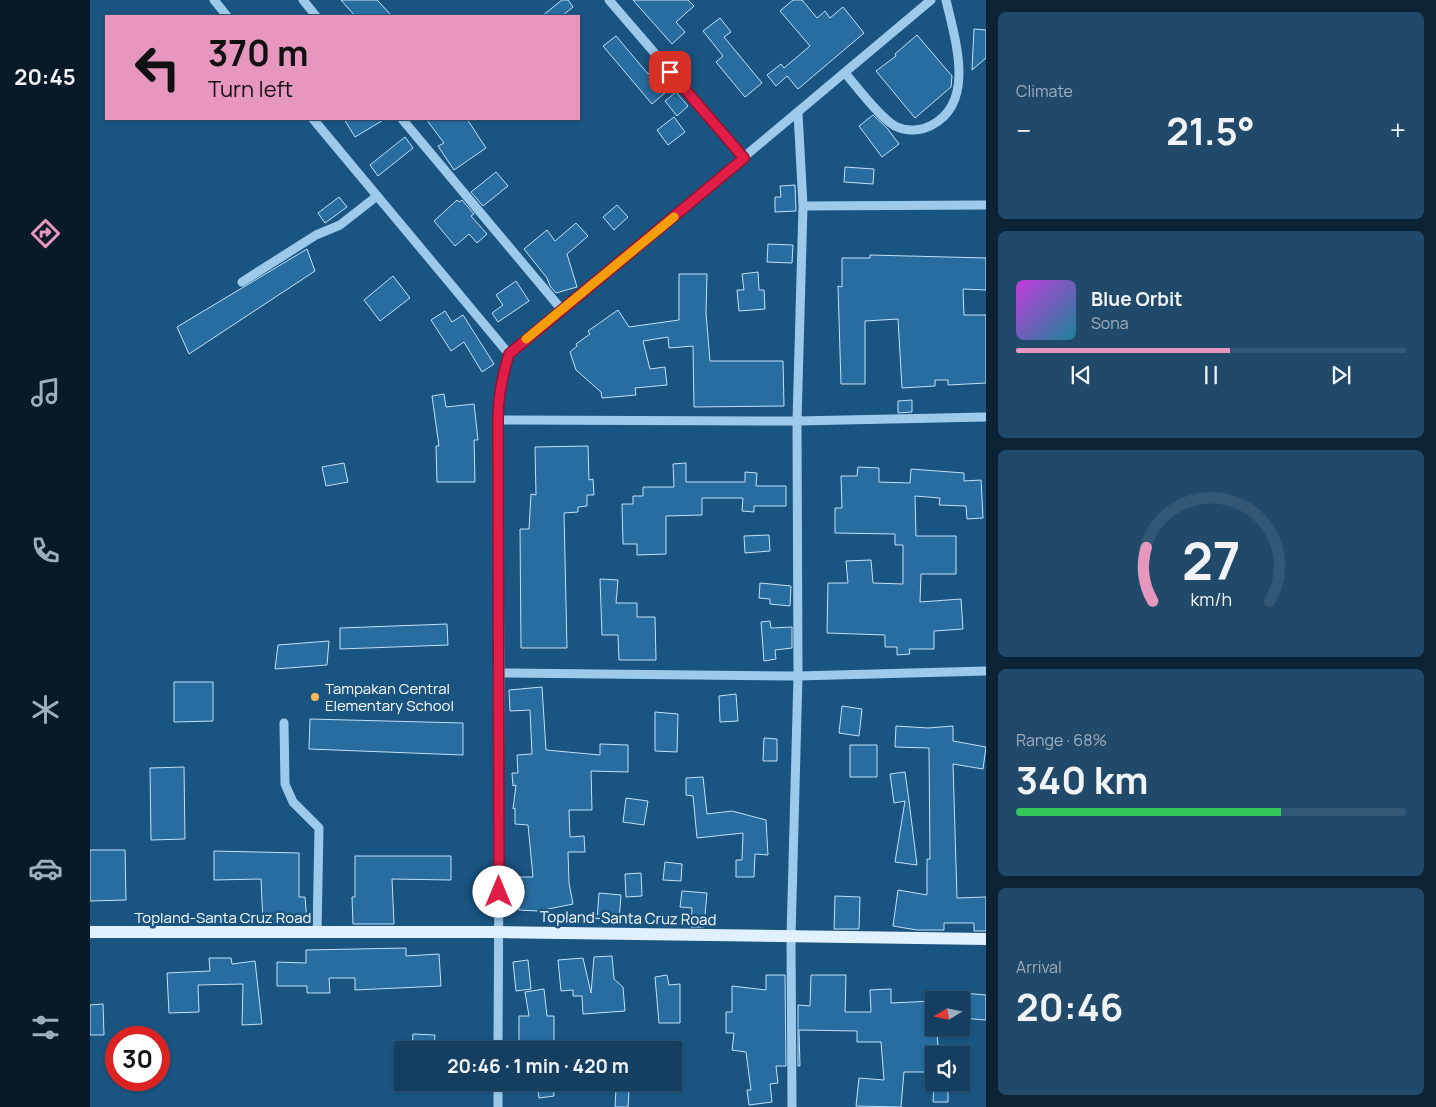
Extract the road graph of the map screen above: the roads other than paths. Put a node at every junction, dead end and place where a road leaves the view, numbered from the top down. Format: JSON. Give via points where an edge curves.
{"nodes":[{"id":1,"x":214,"y":0,"type":"edge"},
{"id":2,"x":303,"y":0,"type":"edge"},
{"id":3,"x":609,"y":0,"type":"edge"},
{"id":4,"x":931,"y":0,"type":"edge"},
{"id":5,"x":946,"y":0,"type":"edge"},
{"id":6,"x":226,"y":15,"type":"edge"},
{"id":7,"x":315,"y":15,"type":"edge"},
{"id":8,"x":845,"y":74,"type":"junction"},
{"id":9,"x":798,"y":113,"type":"junction"},
{"id":10,"x":313,"y":120,"type":"edge"},
{"id":11,"x":403,"y":120,"type":"edge"},
{"id":12,"x":744,"y":158,"type":"junction"},
{"id":13,"x":377,"y":196,"type":"junction"},
{"id":14,"x":986,"y":205,"type":"edge"},
{"id":15,"x":803,"y":206,"type":"junction"},
{"id":16,"x":242,"y":282,"type":"dead end"},
{"id":17,"x":562,"y":310,"type":"junction"},
{"id":18,"x":509,"y":354,"type":"junction"},
{"id":19,"x":986,"y":416,"type":"edge"},
{"id":20,"x":498,"y":420,"type":"junction"},
{"id":21,"x":797,"y":422,"type":"junction"},
{"id":22,"x":986,"y":671,"type":"edge"},
{"id":23,"x":500,"y":673,"type":"junction"},
{"id":24,"x":798,"y":676,"type":"junction"},
{"id":25,"x":284,"y":723,"type":"dead end"},
{"id":26,"x":90,"y":932,"type":"edge"},
{"id":27,"x":499,"y":932,"type":"junction"},
{"id":28,"x":317,"y":933,"type":"junction"},
{"id":29,"x":791,"y":936,"type":"junction"},
{"id":30,"x":986,"y":938,"type":"edge"},
{"id":31,"x":498,"y":1041,"type":"edge"},
{"id":32,"x":498,"y":1091,"type":"edge"},
{"id":33,"x":498,"y":1107,"type":"edge"},
{"id":34,"x":792,"y":1107,"type":"edge"}],
"edges":[{"from":1,"to":6,"type":"street"},
{"from":2,"to":7,"type":"street"},
{"from":3,"to":12,"type":"street"},
{"from":4,"to":8,"type":"street"},
{"from":5,"to":8,"type":"street","via":[[960,75],[947,117],[930,127],[913,131],[894,126]]},
{"from":8,"to":9,"type":"street"},
{"from":9,"to":12,"type":"street"},
{"from":9,"to":15,"type":"street"},
{"from":10,"to":13,"type":"street"},
{"from":11,"to":17,"type":"street"},
{"from":12,"to":17,"type":"street"},
{"from":13,"to":16,"type":"street","via":[[340,225],[316,235]]},
{"from":13,"to":18,"type":"street"},
{"from":14,"to":15,"type":"street"},
{"from":15,"to":21,"type":"street"},
{"from":17,"to":18,"type":"street"},
{"from":18,"to":20,"type":"street","via":[[498,399]]},
{"from":19,"to":21,"type":"street"},
{"from":20,"to":21,"type":"street"},
{"from":20,"to":23,"type":"street"},
{"from":21,"to":24,"type":"street"},
{"from":22,"to":24,"type":"street"},
{"from":23,"to":24,"type":"street"},
{"from":23,"to":27,"type":"street"},
{"from":24,"to":29,"type":"street"},
{"from":25,"to":28,"type":"street","via":[[285,784],[294,802],[319,828]]},
{"from":26,"to":28,"type":"main road","name":"Topland-Santa Cruz Road"},
{"from":27,"to":28,"type":"main road","name":"Topland-Santa Cruz Road"},
{"from":27,"to":29,"type":"main road","name":"Topland-Santa Cruz Road"},
{"from":27,"to":31,"type":"street"},
{"from":29,"to":30,"type":"main road","name":"Topland-Santa Cruz Road"},
{"from":29,"to":34,"type":"street"},
{"from":32,"to":33,"type":"street"}]}
